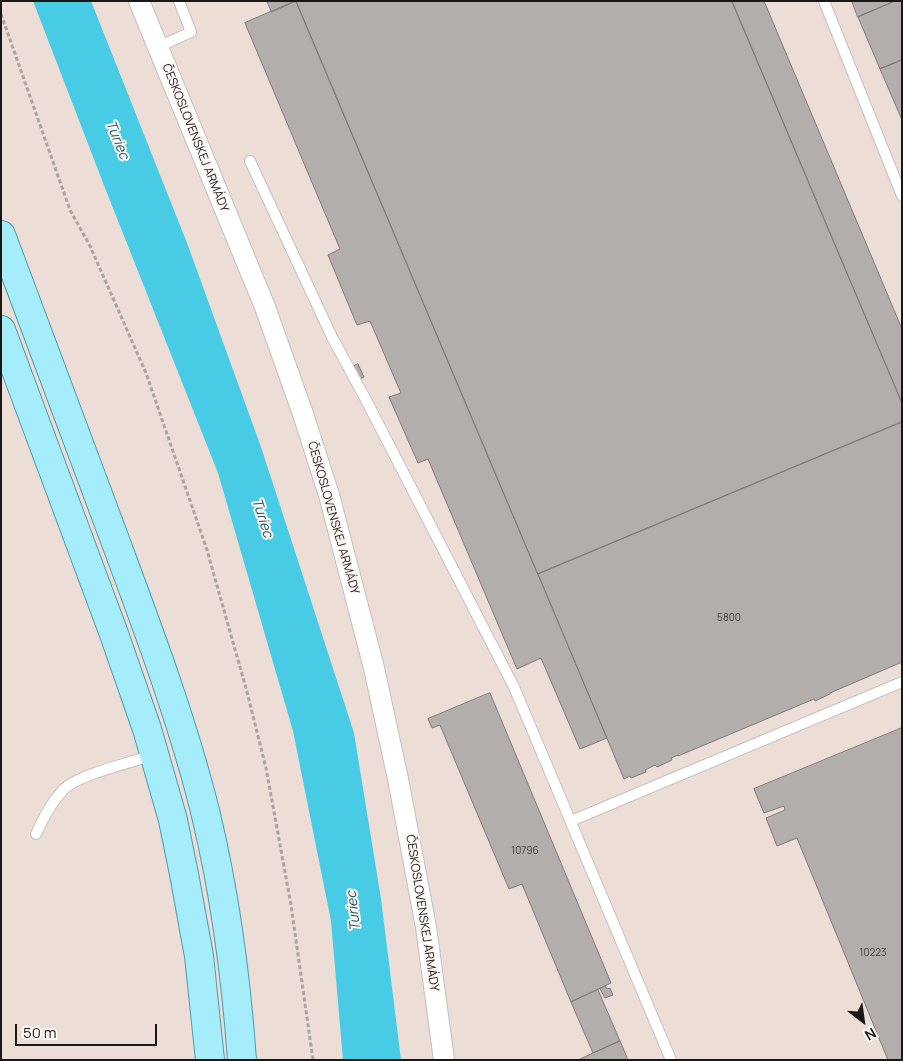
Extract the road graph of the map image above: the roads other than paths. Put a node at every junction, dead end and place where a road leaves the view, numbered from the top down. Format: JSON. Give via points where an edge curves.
{"nodes":[{"id":1,"x":139,"y":1,"type":"edge"},
{"id":2,"x":179,"y":1,"type":"edge"},
{"id":3,"x":824,"y":1,"type":"edge"},
{"id":4,"x":158,"y":46,"type":"junction"},
{"id":5,"x":250,"y":161,"type":"dead end"},
{"id":6,"x":902,"y":196,"type":"edge"},
{"id":7,"x":1,"y":235,"type":"edge"},
{"id":8,"x":1,"y":330,"type":"edge"},
{"id":9,"x":902,"y":682,"type":"edge"},
{"id":10,"x":155,"y":755,"type":"junction"},
{"id":11,"x":571,"y":821,"type":"junction"},
{"id":12,"x":36,"y":834,"type":"dead end"},
{"id":13,"x":210,"y":1060,"type":"edge"},
{"id":14,"x":242,"y":1060,"type":"edge"},
{"id":15,"x":444,"y":1060,"type":"edge"},
{"id":16,"x":671,"y":1060,"type":"edge"}],
"edges":[{"from":1,"to":4,"type":"street","name":"ČESKOSLOVENSKEJ ARMÁDY"},
{"from":2,"to":4,"type":"lane","via":[[191,32]]},
{"from":3,"to":6,"type":"lane"},
{"from":4,"to":15,"type":"street","name":"ČESKOSLOVENSKEJ ARMÁDY","via":[[265,307],[329,495],[374,668],[398,779],[426,927]]},
{"from":5,"to":11,"type":"lane","via":[[332,337],[514,687]]},
{"from":7,"to":14,"type":"main road","via":[[144,620],[189,752],[205,812],[224,910]]},
{"from":8,"to":10,"type":"main road","via":[[114,634]]},
{"from":9,"to":11,"type":"lane"},
{"from":10,"to":12,"type":"lane","via":[[84,777],[64,789],[46,811]]},
{"from":10,"to":13,"type":"main road","via":[[173,820],[199,956]]},
{"from":11,"to":16,"type":"lane"}]}
